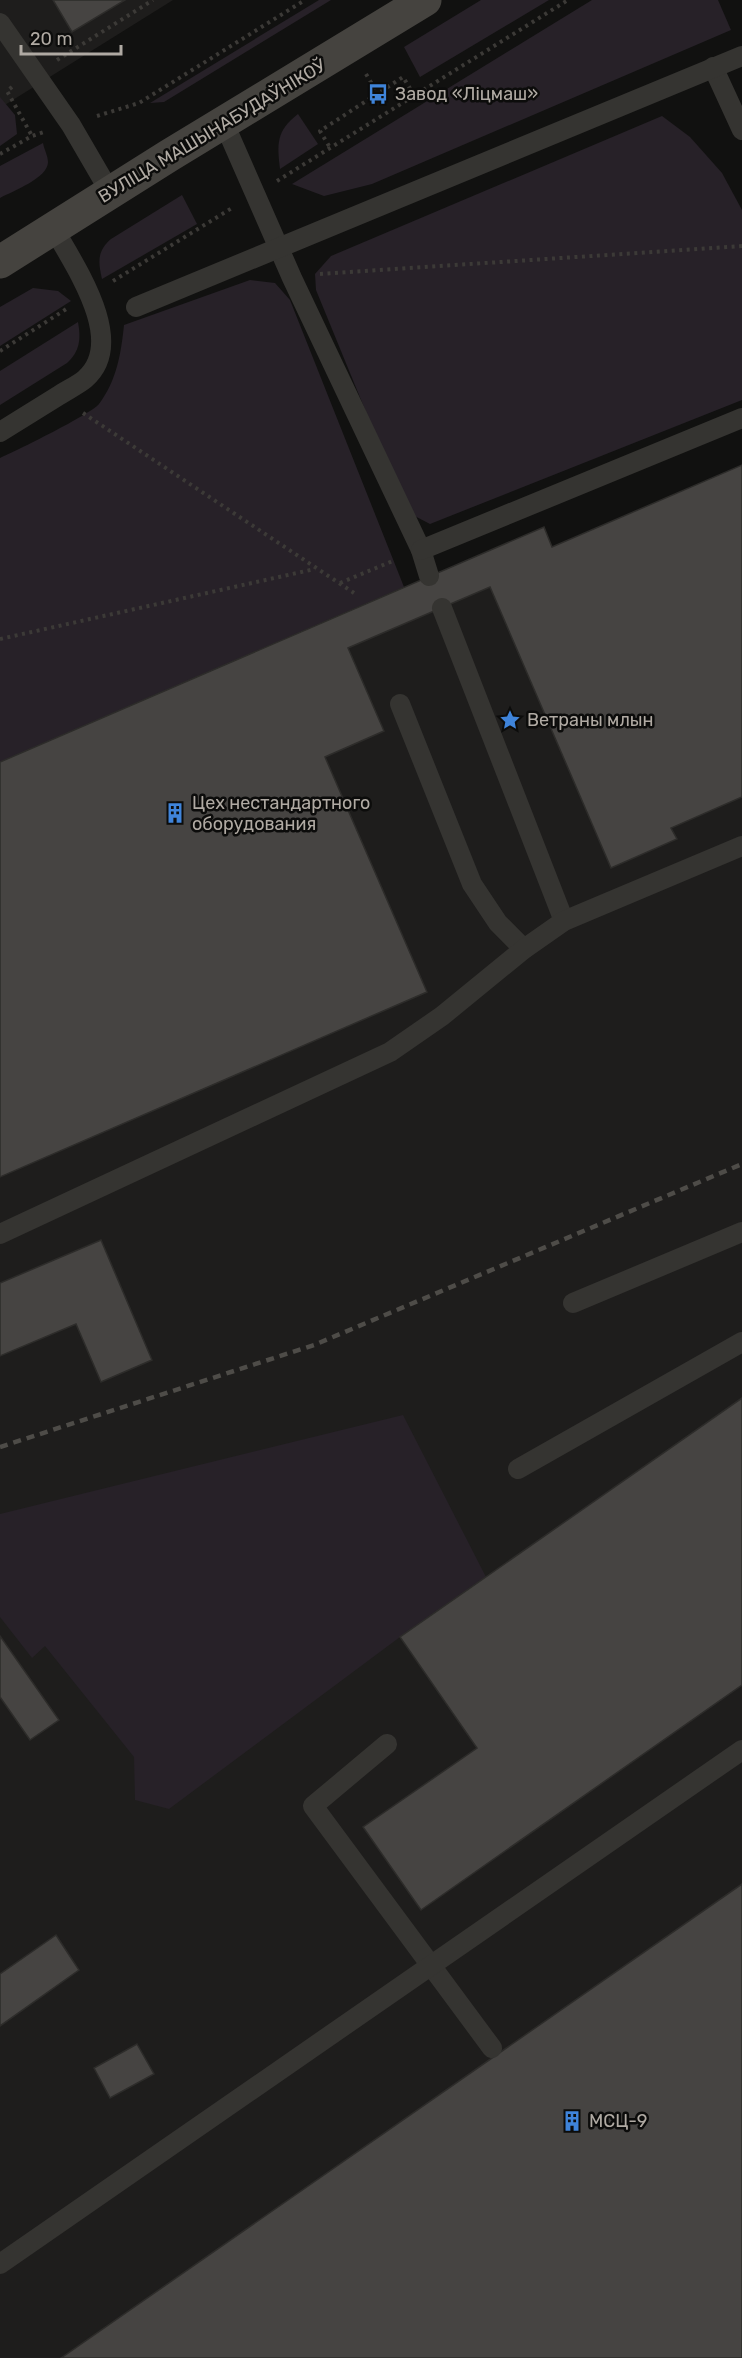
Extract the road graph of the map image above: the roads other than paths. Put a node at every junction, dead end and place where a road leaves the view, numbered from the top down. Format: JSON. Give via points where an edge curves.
{"nodes":[{"id":1,"x":425,"y":0,"type":"edge"},
{"id":2,"x":0,"y":23,"type":"edge"},
{"id":3,"x":742,"y":56,"type":"edge"},
{"id":4,"x":713,"y":66,"type":"junction"},
{"id":5,"x":224,"y":123,"type":"junction"},
{"id":6,"x":742,"y":130,"type":"edge"},
{"id":7,"x":110,"y":192,"type":"junction"},
{"id":8,"x":54,"y":229,"type":"junction"},
{"id":9,"x":279,"y":248,"type":"junction"},
{"id":10,"x":0,"y":262,"type":"edge"},
{"id":11,"x":136,"y":307,"type":"dead end"},
{"id":12,"x":742,"y":418,"type":"edge"},
{"id":13,"x":0,"y":432,"type":"edge"},
{"id":14,"x":421,"y":550,"type":"junction"},
{"id":15,"x":429,"y":576,"type":"dead end"},
{"id":16,"x":442,"y":608,"type":"dead end"},
{"id":17,"x":400,"y":704,"type":"dead end"},
{"id":18,"x":742,"y":846,"type":"edge"},
{"id":19,"x":564,"y":921,"type":"junction"},
{"id":20,"x":524,"y":949,"type":"junction"},
{"id":21,"x":742,"y":1233,"type":"edge"},
{"id":22,"x":0,"y":1234,"type":"edge"},
{"id":23,"x":573,"y":1303,"type":"dead end"},
{"id":24,"x":742,"y":1342,"type":"edge"},
{"id":25,"x":518,"y":1469,"type":"dead end"},
{"id":26,"x":387,"y":1744,"type":"dead end"},
{"id":27,"x":742,"y":1750,"type":"edge"},
{"id":28,"x":430,"y":1965,"type":"junction"},
{"id":29,"x":492,"y":2049,"type":"dead end"},
{"id":30,"x":0,"y":2264,"type":"edge"}],
"edges":[{"from":1,"to":5,"type":"main road","name":"ВУЛІЦА МАШЫНАБУДАЎНІКОЎ"},
{"from":2,"to":7,"type":"lane","via":[[71,125]]},
{"from":3,"to":4,"type":"lane"},
{"from":4,"to":6,"type":"lane"},
{"from":4,"to":9,"type":"lane"},
{"from":5,"to":7,"type":"main road","name":"ВУЛІЦА МАШЫНАБУДАЎНІКОЎ"},
{"from":5,"to":9,"type":"lane"},
{"from":7,"to":8,"type":"main road","name":"ВУЛІЦА МАШЫНАБУДАЎНІКОЎ"},
{"from":8,"to":10,"type":"main road","name":"ВУЛІЦА МАШЫНАБУДАЎНІКОЎ"},
{"from":8,"to":13,"type":"lane","via":[[90,295],[100,323],[98,362],[86,378]]},
{"from":9,"to":11,"type":"lane"},
{"from":9,"to":14,"type":"lane"},
{"from":12,"to":14,"type":"lane"},
{"from":14,"to":15,"type":"lane"},
{"from":16,"to":19,"type":"lane"},
{"from":17,"to":20,"type":"lane","via":[[472,884],[498,923]]},
{"from":18,"to":19,"type":"lane"},
{"from":19,"to":20,"type":"lane"},
{"from":20,"to":22,"type":"lane","via":[[442,1016],[390,1052]]},
{"from":21,"to":23,"type":"lane"},
{"from":24,"to":25,"type":"lane"},
{"from":26,"to":28,"type":"lane","via":[[314,1806]]},
{"from":27,"to":28,"type":"lane"},
{"from":28,"to":29,"type":"lane"},
{"from":28,"to":30,"type":"lane"}]}
